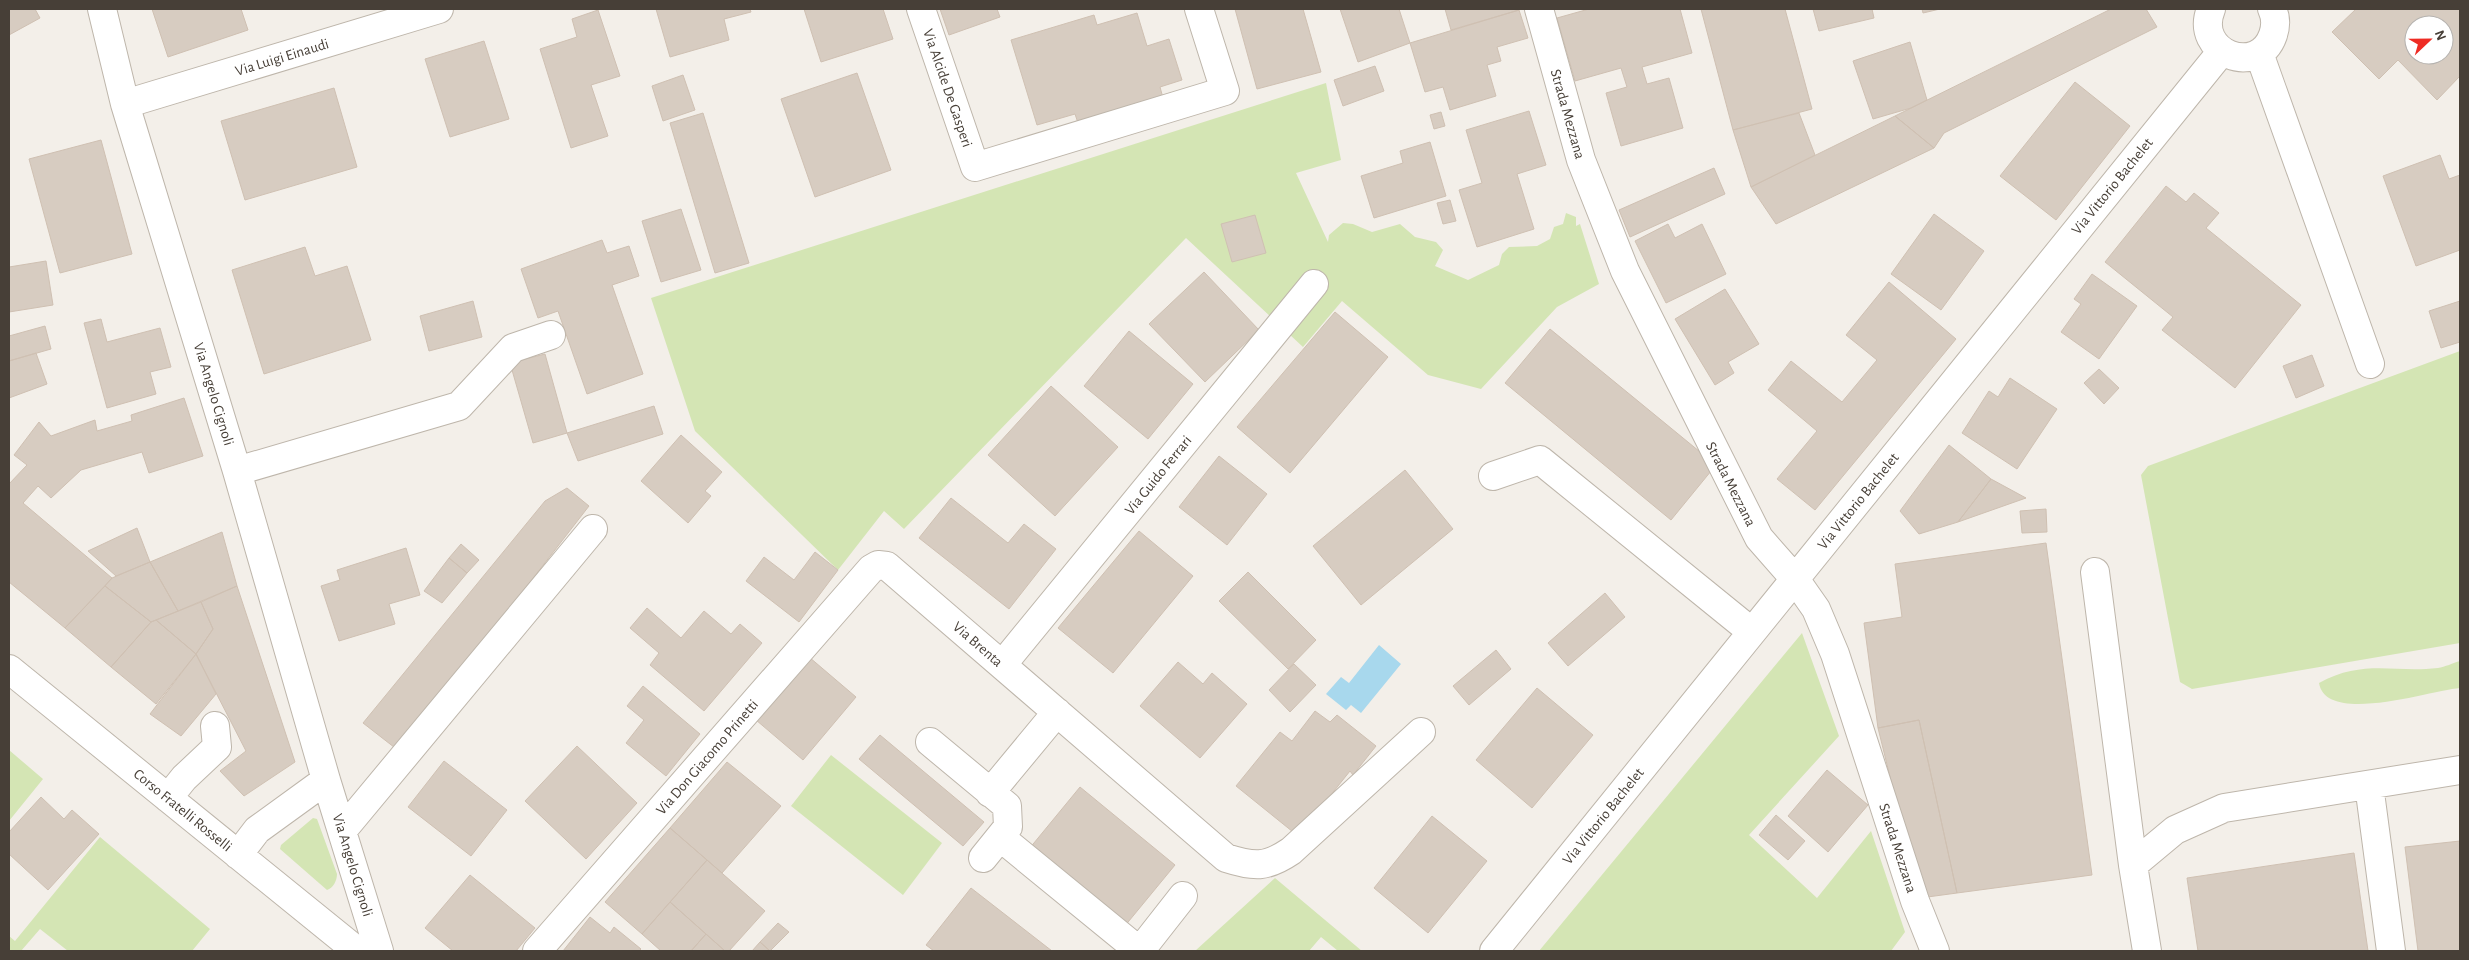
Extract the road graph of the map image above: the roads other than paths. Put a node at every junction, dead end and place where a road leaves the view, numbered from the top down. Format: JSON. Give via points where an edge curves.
{"nodes":[{"id":1,"x":102,"y":9,"type":"edge"},
{"id":2,"x":439,"y":9,"type":"edge"},
{"id":3,"x":921,"y":9,"type":"edge"},
{"id":4,"x":1199,"y":9,"type":"edge"},
{"id":5,"x":1539,"y":9,"type":"edge"},
{"id":6,"x":2274,"y":10,"type":"edge"},
{"id":7,"x":2209,"y":11,"type":"edge"},
{"id":8,"x":2222,"y":51,"type":"junction"},
{"id":9,"x":2258,"y":52,"type":"junction"},
{"id":10,"x":125,"y":104,"type":"junction"},
{"id":11,"x":1314,"y":284,"type":"dead end"},
{"id":12,"x":551,"y":335,"type":"dead end"},
{"id":13,"x":2370,"y":364,"type":"dead end"},
{"id":14,"x":237,"y":471,"type":"junction"},
{"id":15,"x":1493,"y":476,"type":"dead end"},
{"id":16,"x":593,"y":529,"type":"dead end"},
{"id":17,"x":878,"y":565,"type":"joint"},
{"id":18,"x":2095,"y":572,"type":"dead end"},
{"id":19,"x":1795,"y":579,"type":"junction"},
{"id":20,"x":1752,"y":632,"type":"junction"},
{"id":21,"x":1002,"y":665,"type":"junction"},
{"id":22,"x":10,"y":673,"type":"edge"},
{"id":23,"x":1066,"y":720,"type":"junction"},
{"id":24,"x":215,"y":726,"type":"dead end"},
{"id":25,"x":1421,"y":732,"type":"dead end"},
{"id":26,"x":930,"y":742,"type":"dead end"},
{"id":27,"x":2460,"y":770,"type":"edge"},
{"id":28,"x":326,"y":780,"type":"junction"},
{"id":29,"x":2369,"y":784,"type":"junction"},
{"id":30,"x":990,"y":793,"type":"junction"},
{"id":31,"x":168,"y":798,"type":"junction"},
{"id":32,"x":342,"y":831,"type":"junction"},
{"id":33,"x":1000,"y":837,"type":"junction"},
{"id":34,"x":238,"y":855,"type":"junction"},
{"id":35,"x":983,"y":858,"type":"dead end"},
{"id":36,"x":2133,"y":865,"type":"junction"},
{"id":37,"x":1182,"y":896,"type":"dead end"},
{"id":38,"x":1930,"y":948,"type":"edge"},
{"id":39,"x":357,"y":951,"type":"edge"},
{"id":40,"x":380,"y":951,"type":"edge"},
{"id":41,"x":537,"y":951,"type":"edge"},
{"id":42,"x":1494,"y":951,"type":"edge"},
{"id":43,"x":2147,"y":951,"type":"edge"},
{"id":44,"x":2391,"y":951,"type":"edge"}],
"edges":[{"from":1,"to":10,"type":"street","name":"Via Angelo Cignoli"},
{"from":2,"to":10,"type":"street","name":"Via Luigi Einaudi"},
{"from":3,"to":4,"type":"street","name":"Via Alcide De Gasperi","via":[[975,167],[1225,91]]},
{"from":5,"to":19,"type":"street","name":"Strada Mezzana","via":[[1580,160],[1626,272],[1755,530]]},
{"from":6,"to":9,"type":"street","via":[[2275,27],[2271,40]]},
{"from":7,"to":8,"type":"street","via":[[2207,29],[2212,42]]},
{"from":8,"to":9,"type":"street","via":[[2234,57],[2249,57]]},
{"from":8,"to":19,"type":"street","name":"Via Vittorio Bachelet"},
{"from":9,"to":13,"type":"street"},
{"from":10,"to":14,"type":"street","name":"Via Angelo Cignoli"},
{"from":11,"to":21,"type":"street","name":"Via Guido Ferrari"},
{"from":12,"to":14,"type":"street","via":[[513,348],[459,406]]},
{"from":14,"to":28,"type":"street","name":"Via Angelo Cignoli"},
{"from":15,"to":20,"type":"street","via":[[1540,460]]},
{"from":16,"to":32,"type":"street"},
{"from":17,"to":21,"type":"street","name":"Via Brenta","via":[[887,566]]},
{"from":17,"to":41,"type":"street","name":"Via Don Giacomo Prinetti","via":[[871,568]]},
{"from":18,"to":36,"type":"street"},
{"from":19,"to":20,"type":"street","name":"Via Vittorio Bachelet"},
{"from":19,"to":38,"type":"street","name":"Strada Mezzana","via":[[1816,609],[1835,654]]},
{"from":20,"to":42,"type":"street","name":"Via Vittorio Bachelet"},
{"from":21,"to":23,"type":"street","name":"Via Brenta"},
{"from":22,"to":31,"type":"street","name":"Corso Fratelli Rosselli"},
{"from":23,"to":25,"type":"street","name":"Via Brenta","via":[[1226,858],[1248,865],[1274,863],[1291,852]]},
{"from":23,"to":30,"type":"street"},
{"from":24,"to":31,"type":"street","via":[[217,747]]},
{"from":26,"to":30,"type":"street"},
{"from":27,"to":29,"type":"street"},
{"from":28,"to":32,"type":"street","name":"Via Angelo Cignoli"},
{"from":28,"to":34,"type":"street","via":[[256,830]]},
{"from":29,"to":36,"type":"street","via":[[2224,808],[2175,830]]},
{"from":29,"to":44,"type":"street"},
{"from":30,"to":33,"type":"street","via":[[1007,806],[1008,828]]},
{"from":31,"to":34,"type":"street","name":"Corso Fratelli Rosselli"},
{"from":32,"to":40,"type":"street","name":"Via Angelo Cignoli"},
{"from":33,"to":35,"type":"street"},
{"from":33,"to":37,"type":"street","via":[[1137,949],[1143,946]]},
{"from":34,"to":39,"type":"street","name":"Corso Fratelli Rosselli"},
{"from":36,"to":43,"type":"street"}]}
